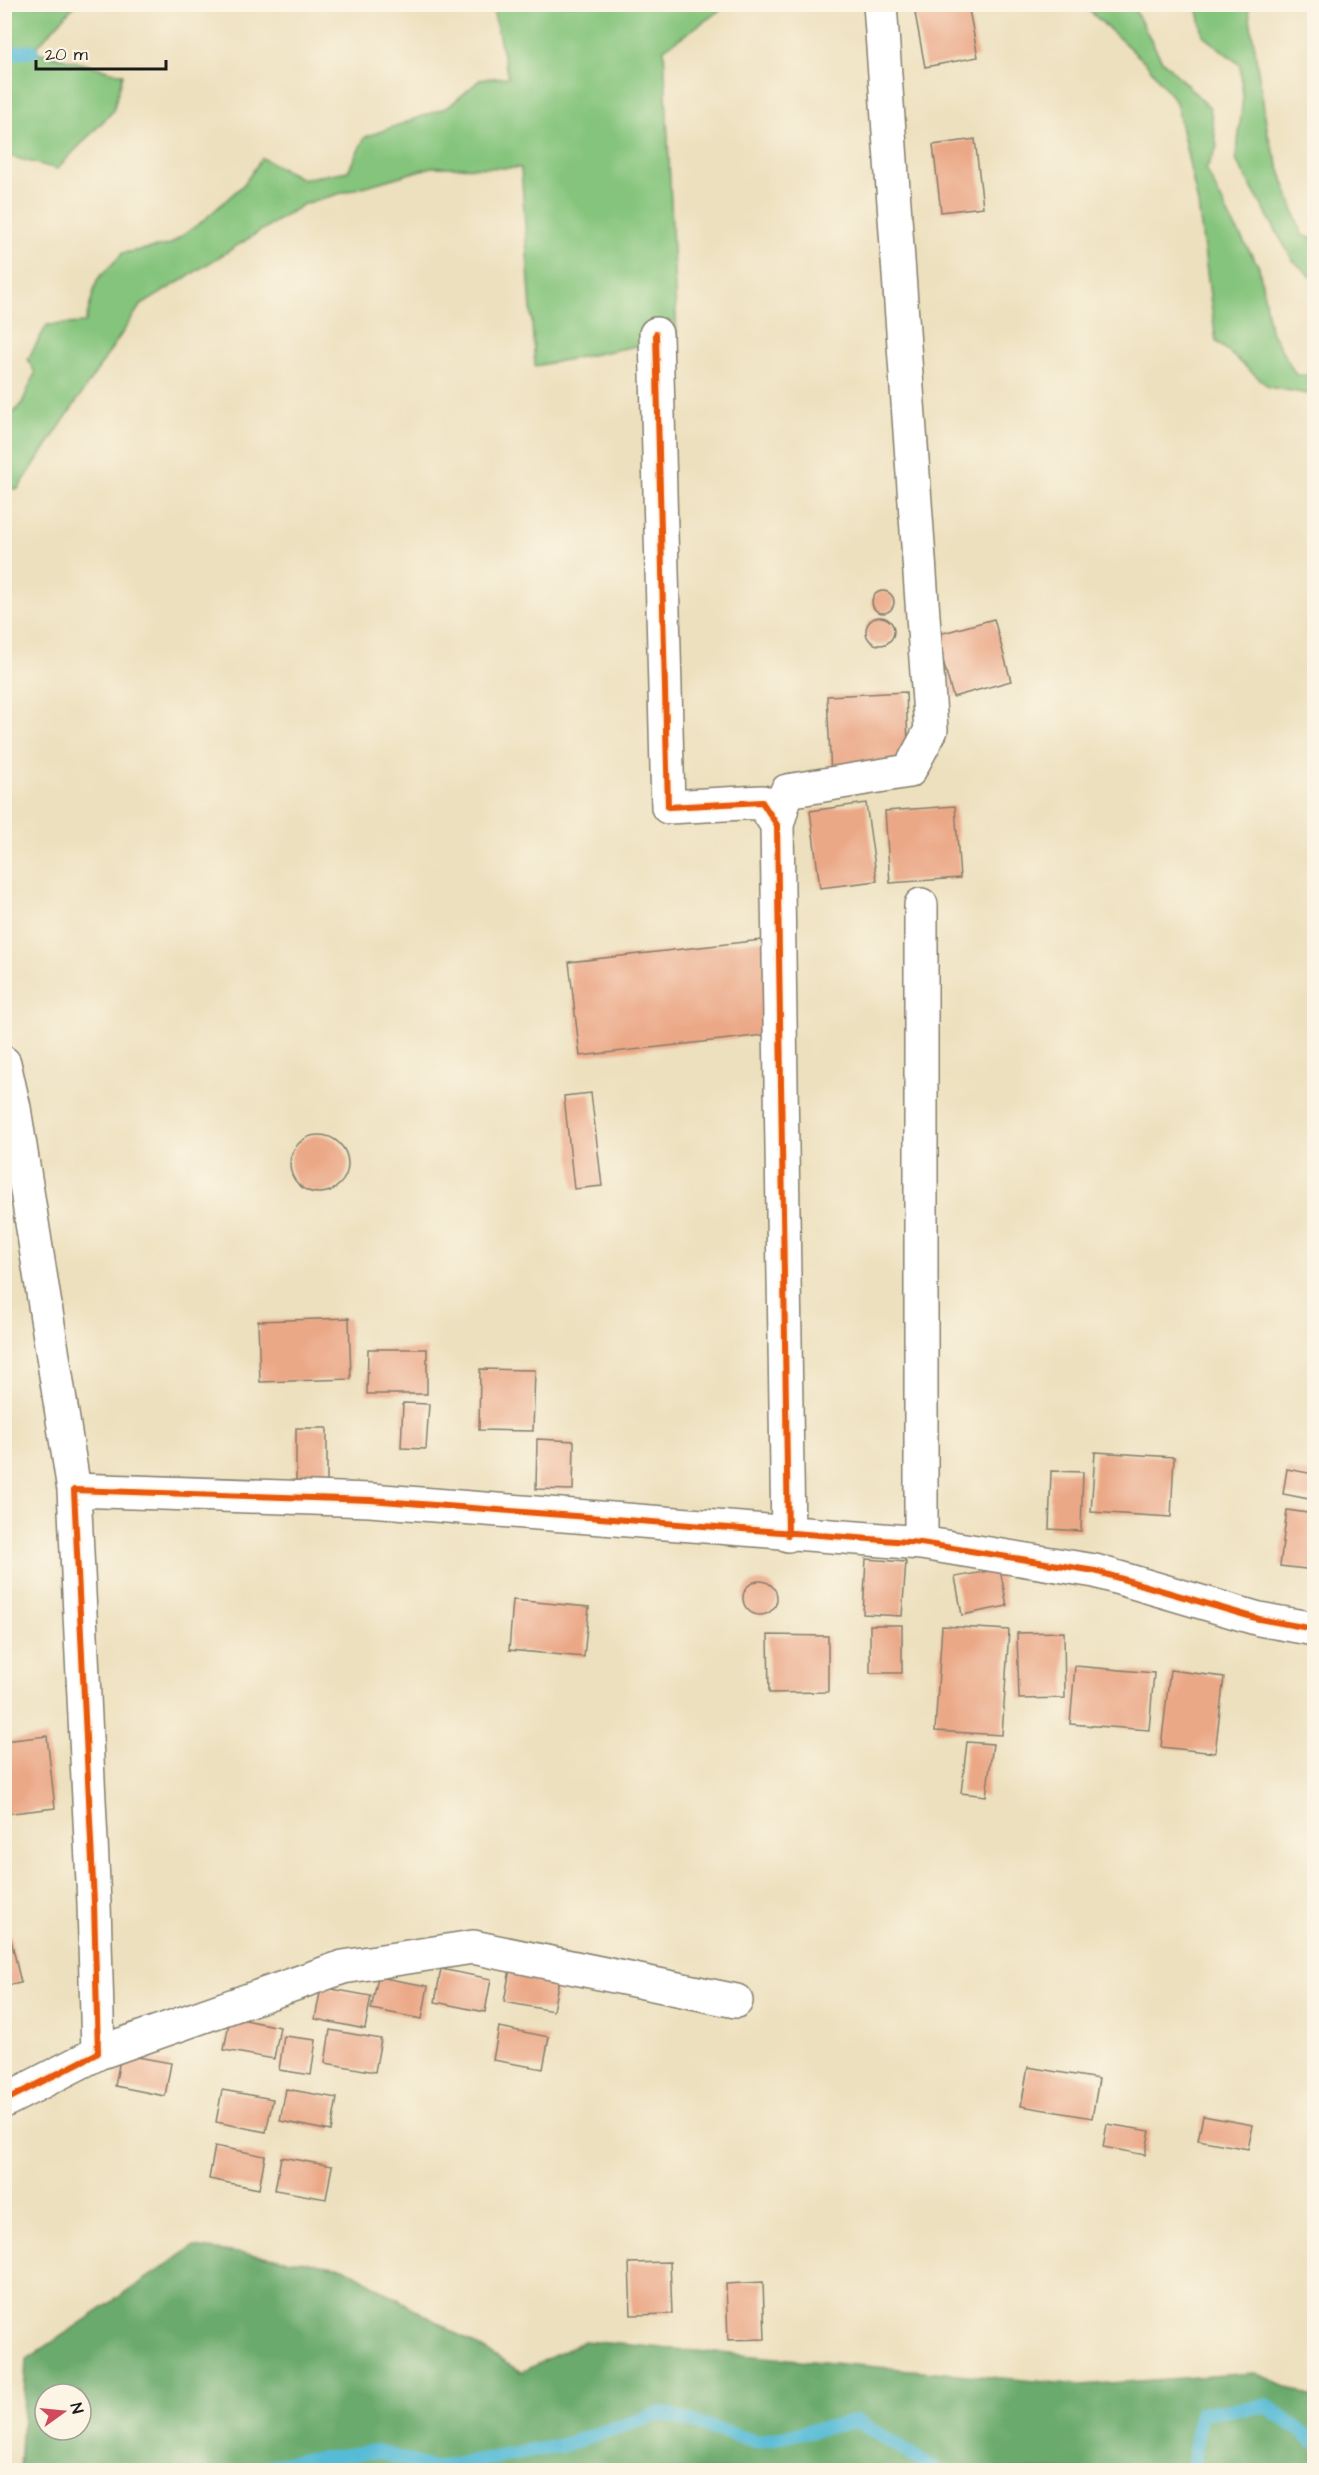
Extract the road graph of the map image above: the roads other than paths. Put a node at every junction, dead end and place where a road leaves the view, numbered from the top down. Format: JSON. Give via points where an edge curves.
{"nodes":[{"id":1,"x":880,"y":4,"type":"edge"},
{"id":2,"x":656,"y":334,"type":"dead end"},
{"id":3,"x":777,"y":825,"type":"junction"},
{"id":4,"x":921,"y":905,"type":"dead end"},
{"id":5,"x":4,"y":1063,"type":"edge"},
{"id":6,"x":74,"y":1490,"type":"junction"},
{"id":7,"x":788,"y":1535,"type":"junction"},
{"id":8,"x":921,"y":1544,"type":"junction"},
{"id":9,"x":1314,"y":1629,"type":"edge"},
{"id":10,"x":736,"y":2001,"type":"dead end"},
{"id":11,"x":98,"y":2053,"type":"junction"},
{"id":12,"x":4,"y":2101,"type":"edge"}],
"edges":[{"from":1,"to":3,"type":"street","via":[[931,730],[909,771],[788,791]]},
{"from":2,"to":3,"type":"street","via":[[668,807],[762,802]]},
{"from":3,"to":7,"type":"street"},
{"from":4,"to":8,"type":"street"},
{"from":5,"to":6,"type":"street"},
{"from":6,"to":7,"type":"street","via":[[369,1500]]},
{"from":6,"to":11,"type":"street"},
{"from":7,"to":8,"type":"street"},
{"from":8,"to":9,"type":"street","via":[[1095,1571],[1259,1619]]},
{"from":10,"to":11,"type":"street","via":[[473,1947],[343,1967]]},
{"from":11,"to":12,"type":"street"}]}
